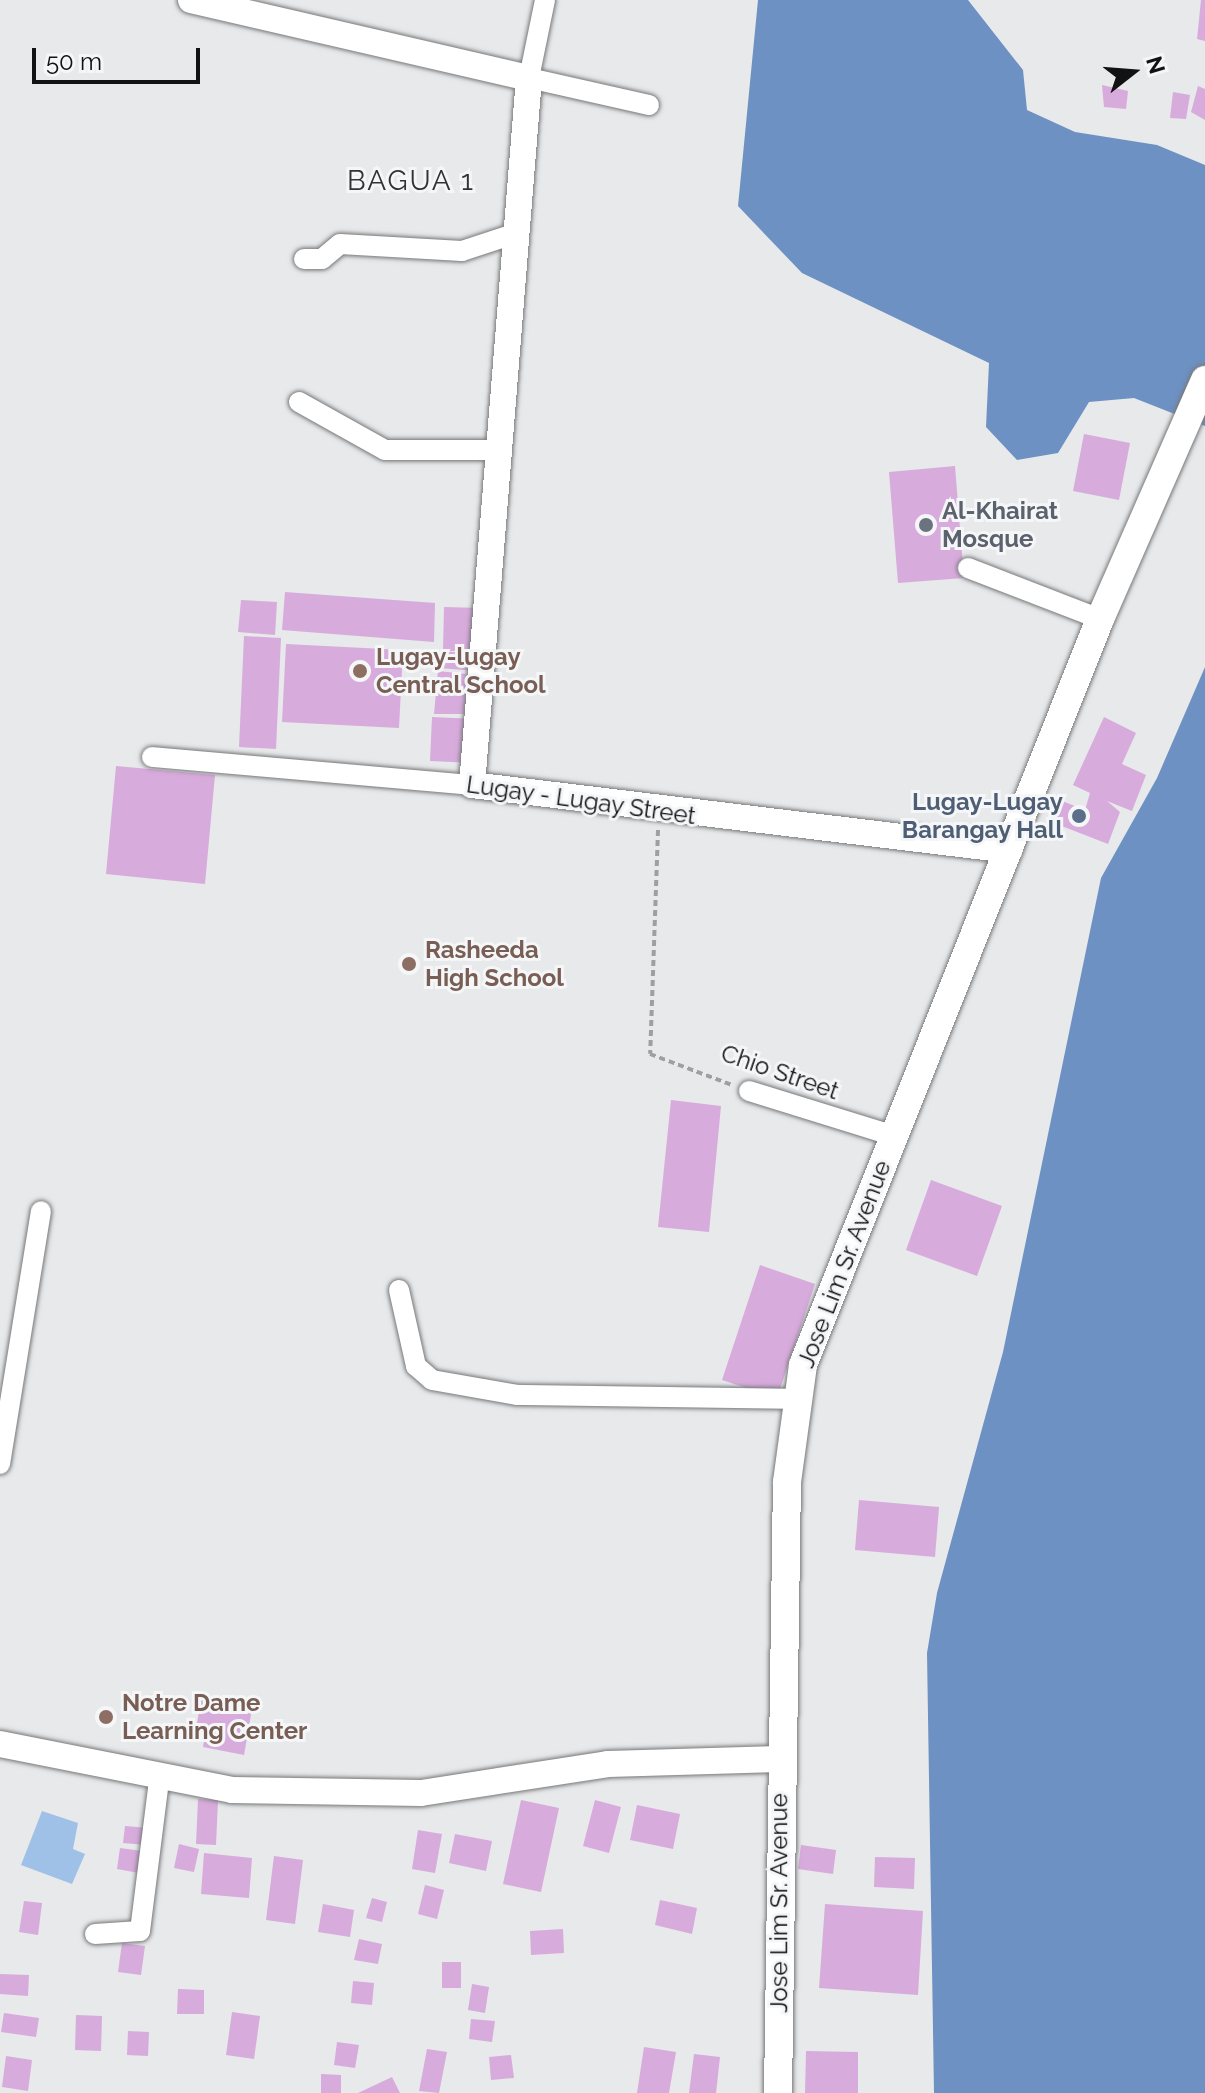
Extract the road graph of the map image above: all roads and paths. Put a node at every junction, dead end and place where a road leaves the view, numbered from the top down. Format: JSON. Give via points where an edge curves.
{"nodes":[{"id":1,"x":191,"y":0,"type":"edge"},
{"id":2,"x":545,"y":0,"type":"edge"},
{"id":3,"x":529,"y":78,"type":"junction"},
{"id":4,"x":649,"y":105,"type":"dead end"},
{"id":5,"x":511,"y":235,"type":"junction"},
{"id":6,"x":304,"y":259,"type":"dead end"},
{"id":7,"x":1205,"y":380,"type":"edge"},
{"id":8,"x":299,"y":402,"type":"dead end"},
{"id":9,"x":496,"y":450,"type":"junction"},
{"id":10,"x":968,"y":568,"type":"dead end"},
{"id":11,"x":1100,"y":619,"type":"junction"},
{"id":12,"x":152,"y":757,"type":"dead end"},
{"id":13,"x":472,"y":785,"type":"junction"},
{"id":14,"x":658,"y":812,"type":"junction"},
{"id":15,"x":1009,"y":850,"type":"junction"},
{"id":16,"x":749,"y":1091,"type":"joint"},
{"id":17,"x":894,"y":1136,"type":"junction"},
{"id":18,"x":41,"y":1211,"type":"dead end"},
{"id":19,"x":399,"y":1290,"type":"dead end"},
{"id":20,"x":795,"y":1399,"type":"junction"},
{"id":21,"x":0,"y":1464,"type":"edge"},
{"id":22,"x":0,"y":1744,"type":"edge"},
{"id":23,"x":779,"y":1759,"type":"junction"},
{"id":24,"x":159,"y":1780,"type":"junction"},
{"id":25,"x":95,"y":1934,"type":"dead end"},
{"id":26,"x":778,"y":2093,"type":"edge"}],
"edges":[{"from":1,"to":3,"type":"street"},
{"from":2,"to":3,"type":"street"},
{"from":3,"to":4,"type":"street"},
{"from":3,"to":5,"type":"street"},
{"from":5,"to":6,"type":"street","via":[[462,251],[340,244],[322,259]]},
{"from":5,"to":9,"type":"street"},
{"from":7,"to":11,"type":"main road","name":"Jose Lim Sr. Avenue"},
{"from":8,"to":9,"type":"street","via":[[385,450]]},
{"from":9,"to":13,"type":"street"},
{"from":10,"to":11,"type":"street"},
{"from":11,"to":15,"type":"main road","name":"Jose Lim Sr. Avenue"},
{"from":12,"to":13,"type":"street","name":"Lugay - Lugay Street"},
{"from":13,"to":14,"type":"street","name":"Lugay - Lugay Street"},
{"from":14,"to":15,"type":"street","name":"Lugay - Lugay Street"},
{"from":14,"to":16,"type":"path","name":"Chio Street","via":[[650,1054]]},
{"from":15,"to":17,"type":"main road","name":"Jose Lim Sr. Avenue"},
{"from":16,"to":17,"type":"street","name":"Chio Street"},
{"from":17,"to":20,"type":"main road","name":"Jose Lim Sr. Avenue","via":[[816,1322]]},
{"from":18,"to":21,"type":"street"},
{"from":19,"to":20,"type":"street","via":[[416,1366],[432,1380],[517,1395]]},
{"from":20,"to":23,"type":"main road","name":"Jose Lim Sr. Avenue"},
{"from":22,"to":24,"type":"street"},
{"from":23,"to":24,"type":"street","via":[[608,1764],[421,1793],[232,1790]]},
{"from":23,"to":26,"type":"main road","name":"Jose Lim Sr. Avenue"},
{"from":24,"to":25,"type":"street","via":[[140,1931]]}]}
